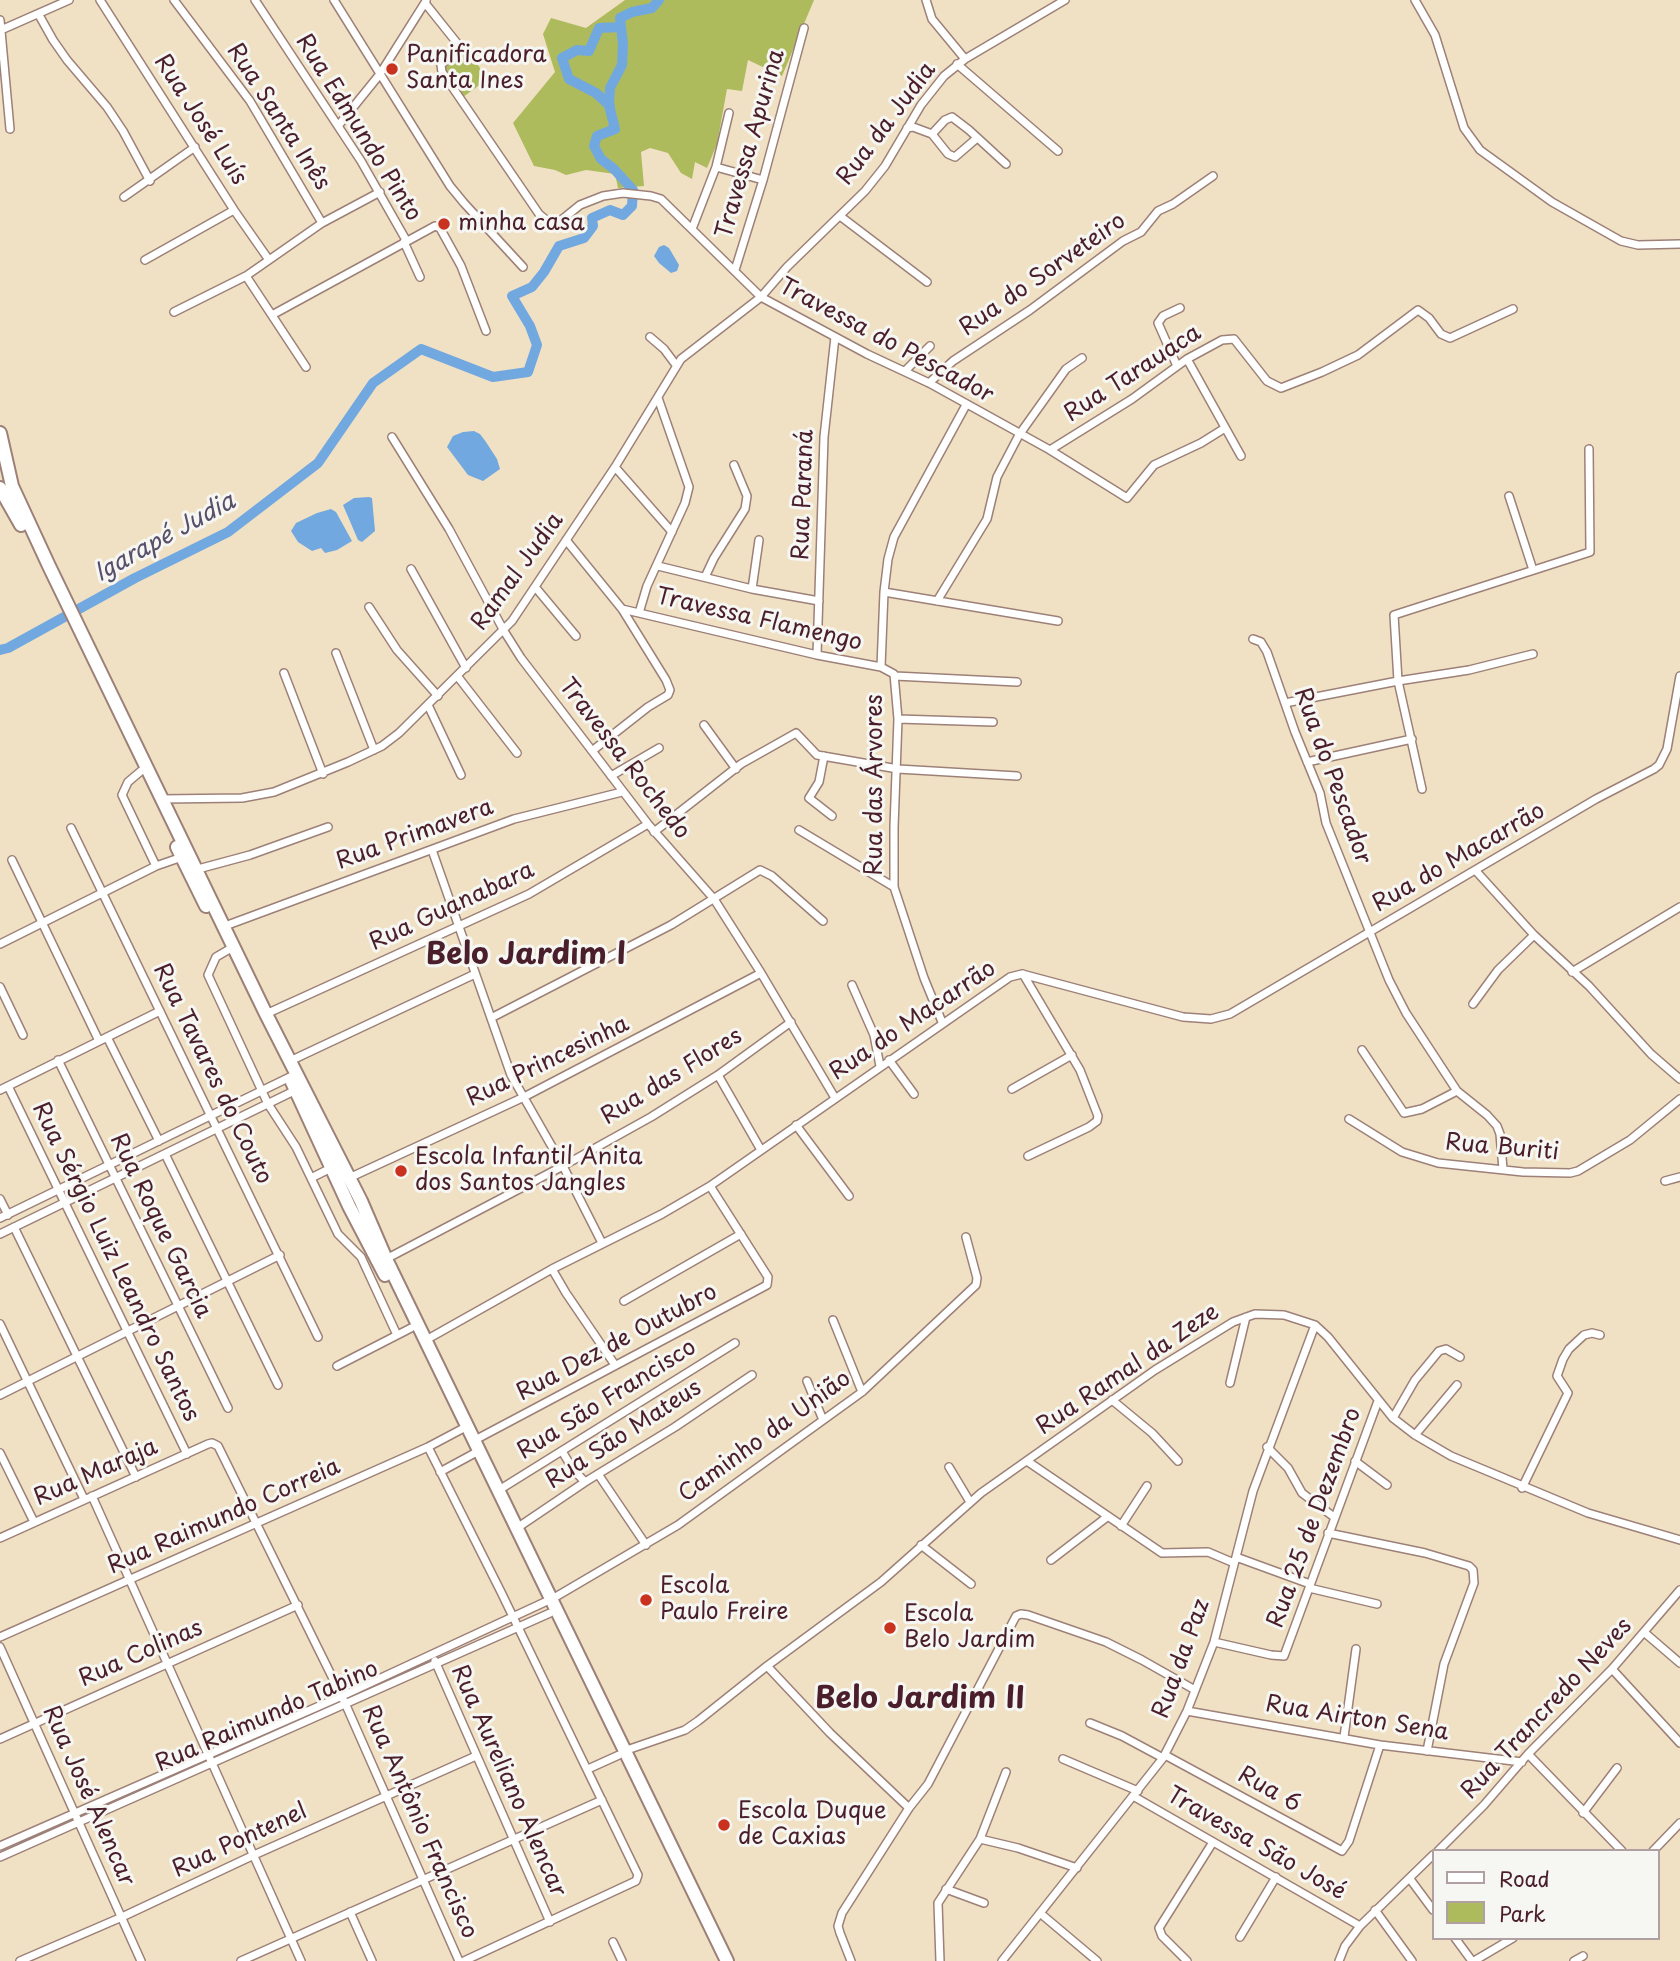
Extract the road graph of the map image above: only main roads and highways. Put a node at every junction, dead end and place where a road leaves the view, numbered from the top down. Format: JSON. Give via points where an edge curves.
{"nodes":[{"id":1,"x":0,"y":433,"type":"edge"},
{"id":2,"x":0,"y":488,"type":"edge"},
{"id":3,"x":46,"y":567,"type":"junction"},
{"id":4,"x":85,"y":644,"type":"junction"},
{"id":5,"x":319,"y":1129,"type":"junction"},
{"id":6,"x":355,"y":1203,"type":"junction"},
{"id":7,"x":549,"y":1605,"type":"junction"},
{"id":8,"x":621,"y":1753,"type":"junction"},
{"id":9,"x":719,"y":1961,"type":"edge"},
{"id":10,"x":727,"y":1961,"type":"edge"}],
"edges":[{"from":1,"to":3,"type":"highway","via":[[12,486]]},
{"from":2,"to":3,"type":"highway"},
{"from":3,"to":4,"type":"highway"},
{"from":4,"to":5,"type":"highway","via":[[198,869]]},
{"from":4,"to":5,"type":"highway","via":[[182,857]]},
{"from":5,"to":6,"type":"highway","via":[[349,1178]]},
{"from":5,"to":6,"type":"highway","via":[[331,1168]]},
{"from":6,"to":7,"type":"highway","via":[[411,1328]]},
{"from":6,"to":7,"type":"highway","via":[[475,1440]]},
{"from":7,"to":8,"type":"highway"},
{"from":8,"to":9,"type":"highway"},
{"from":8,"to":10,"type":"highway"}]}
